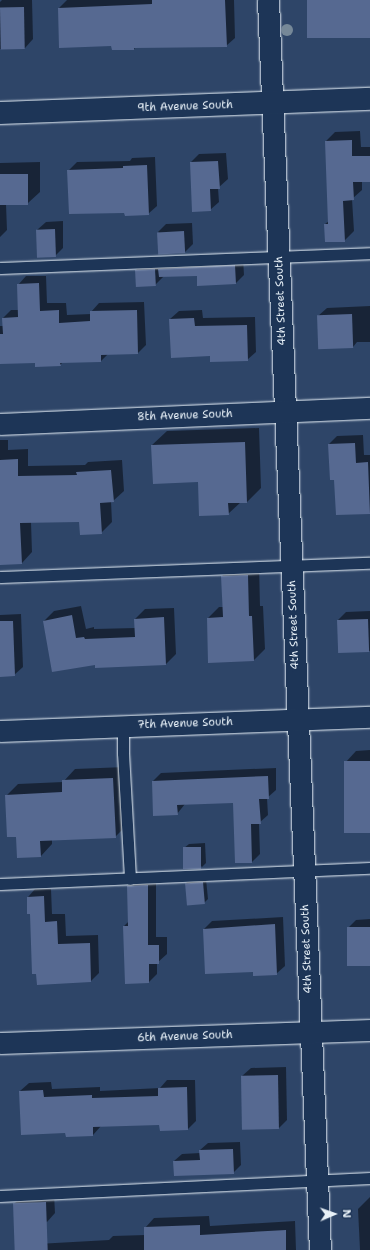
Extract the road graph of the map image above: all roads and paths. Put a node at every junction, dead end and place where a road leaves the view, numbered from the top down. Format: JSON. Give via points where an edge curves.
{"nodes":[{"id":1,"x":268,"y":0,"type":"edge"},
{"id":2,"x":370,"y":99,"type":"edge"},
{"id":3,"x":272,"y":104,"type":"junction"},
{"id":4,"x":0,"y":113,"type":"edge"},
{"id":5,"x":370,"y":253,"type":"edge"},
{"id":6,"x":279,"y":257,"type":"junction"},
{"id":7,"x":0,"y":268,"type":"edge"},
{"id":8,"x":370,"y":408,"type":"edge"},
{"id":9,"x":285,"y":411,"type":"junction"},
{"id":10,"x":0,"y":424,"type":"edge"},
{"id":11,"x":370,"y":563,"type":"edge"},
{"id":12,"x":292,"y":567,"type":"junction"},
{"id":13,"x":0,"y":577,"type":"edge"},
{"id":14,"x":370,"y":717,"type":"edge"},
{"id":15,"x":298,"y":720,"type":"junction"},
{"id":16,"x":123,"y":726,"type":"junction"},
{"id":17,"x":0,"y":730,"type":"edge"},
{"id":18,"x":370,"y":868,"type":"edge"},
{"id":19,"x":304,"y":872,"type":"junction"},
{"id":20,"x":130,"y":879,"type":"junction"},
{"id":21,"x":0,"y":884,"type":"edge"},
{"id":22,"x":370,"y":1030,"type":"edge"},
{"id":23,"x":311,"y":1033,"type":"junction"},
{"id":24,"x":0,"y":1043,"type":"edge"},
{"id":25,"x":370,"y":1178,"type":"edge"},
{"id":26,"x":317,"y":1181,"type":"junction"},
{"id":27,"x":0,"y":1196,"type":"edge"},
{"id":28,"x":320,"y":1250,"type":"edge"}],
"edges":[{"from":1,"to":3,"type":"street","name":"4th Street South"},
{"from":2,"to":3,"type":"main road","name":"9th Avenue South"},
{"from":3,"to":4,"type":"main road","name":"9th Avenue South"},
{"from":3,"to":6,"type":"street","name":"4th Street South"},
{"from":5,"to":6,"type":"lane"},
{"from":6,"to":7,"type":"lane"},
{"from":6,"to":9,"type":"street","name":"4th Street South"},
{"from":8,"to":9,"type":"street","name":"8th Avenue South"},
{"from":9,"to":10,"type":"street","name":"8th Avenue South"},
{"from":9,"to":12,"type":"street","name":"4th Street South"},
{"from":11,"to":12,"type":"lane"},
{"from":12,"to":13,"type":"lane"},
{"from":12,"to":15,"type":"street","name":"4th Street South"},
{"from":14,"to":15,"type":"street","name":"7th Avenue South"},
{"from":15,"to":16,"type":"street","name":"7th Avenue South"},
{"from":15,"to":19,"type":"street","name":"4th Street South"},
{"from":16,"to":17,"type":"street","name":"7th Avenue South"},
{"from":16,"to":20,"type":"lane"},
{"from":18,"to":19,"type":"lane"},
{"from":19,"to":20,"type":"lane"},
{"from":19,"to":23,"type":"street","name":"4th Street South"},
{"from":20,"to":21,"type":"lane"},
{"from":22,"to":23,"type":"street","name":"6th Avenue South"},
{"from":23,"to":24,"type":"street","name":"6th Avenue South"},
{"from":23,"to":26,"type":"street","name":"4th Street South"},
{"from":25,"to":26,"type":"lane"},
{"from":26,"to":27,"type":"lane"},
{"from":26,"to":28,"type":"street","name":"4th Street South"}]}
